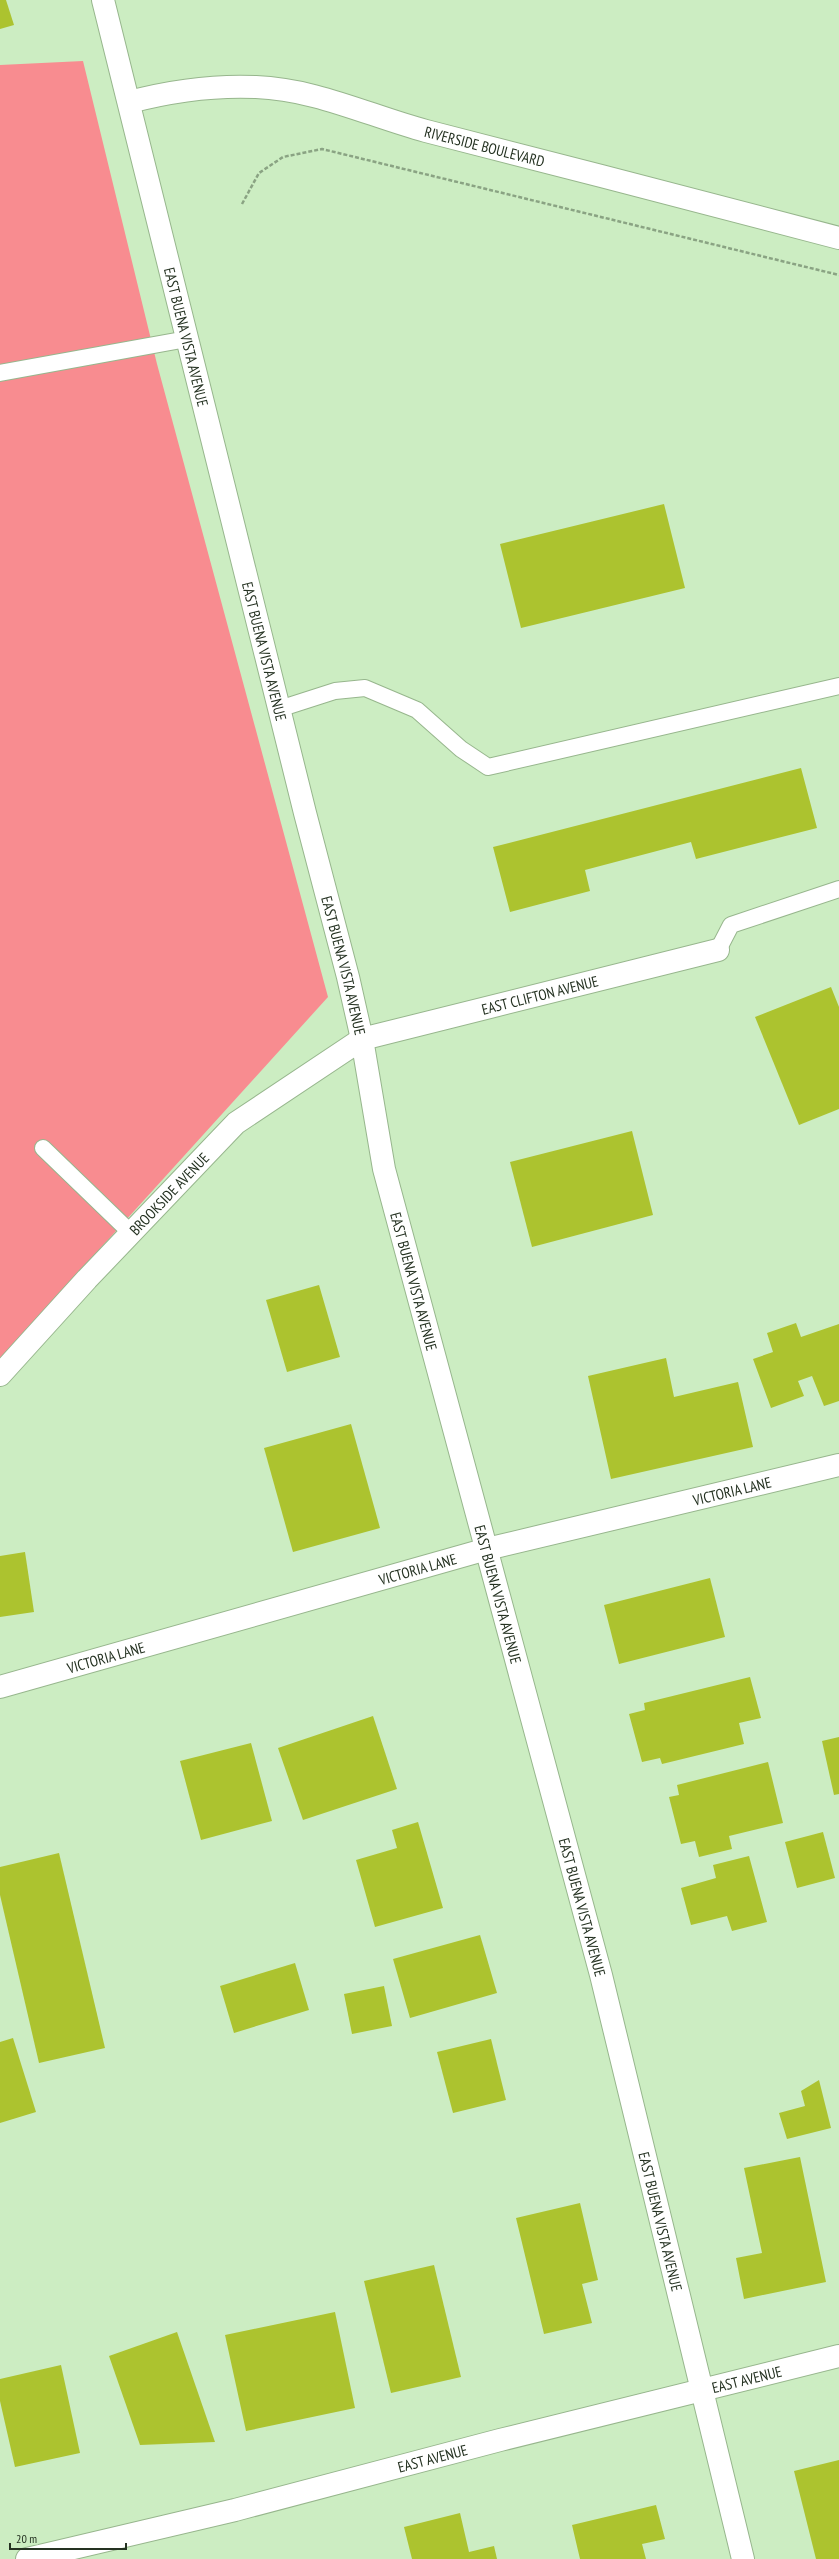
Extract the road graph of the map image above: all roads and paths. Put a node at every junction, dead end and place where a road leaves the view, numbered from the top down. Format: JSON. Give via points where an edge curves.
{"nodes":[{"id":1,"x":103,"y":0,"type":"edge"},
{"id":2,"x":129,"y":102,"type":"junction"},
{"id":3,"x":242,"y":204,"type":"dead end"},
{"id":4,"x":839,"y":238,"type":"edge"},
{"id":5,"x":839,"y":275,"type":"edge"},
{"id":6,"x":187,"y":339,"type":"junction"},
{"id":7,"x":0,"y":373,"type":"edge"},
{"id":8,"x":839,"y":686,"type":"edge"},
{"id":9,"x":279,"y":709,"type":"junction"},
{"id":10,"x":839,"y":889,"type":"edge"},
{"id":11,"x":718,"y":950,"type":"joint"},
{"id":12,"x":362,"y":1039,"type":"junction"},
{"id":13,"x":43,"y":1148,"type":"dead end"},
{"id":14,"x":131,"y":1233,"type":"junction"},
{"id":15,"x":0,"y":1375,"type":"edge"},
{"id":16,"x":839,"y":1464,"type":"edge"},
{"id":17,"x":487,"y":1549,"type":"junction"},
{"id":18,"x":0,"y":1687,"type":"edge"},
{"id":19,"x":839,"y":2356,"type":"edge"},
{"id":20,"x":702,"y":2390,"type":"junction"},
{"id":21,"x":27,"y":2559,"type":"edge"},
{"id":22,"x":743,"y":2559,"type":"edge"}],
"edges":[{"from":1,"to":2,"type":"street","name":"EAST BUENA VISTA AVENUE"},
{"from":2,"to":4,"type":"street","name":"RIVERSIDE BOULEVARD","via":[[170,92],[214,87],[257,87],[300,93],[422,130]]},
{"from":2,"to":6,"type":"street","name":"EAST BUENA VISTA AVENUE"},
{"from":3,"to":5,"type":"path","via":[[259,173],[283,157],[322,149]]},
{"from":6,"to":7,"type":"lane"},
{"from":6,"to":9,"type":"street","name":"EAST BUENA VISTA AVENUE"},
{"from":8,"to":9,"type":"lane","via":[[488,767],[461,749],[417,710],[366,688],[334,691]]},
{"from":9,"to":12,"type":"street","name":"EAST BUENA VISTA AVENUE"},
{"from":10,"to":11,"type":"lane","via":[[731,925]]},
{"from":11,"to":12,"type":"street","name":"EAST CLIFTON AVENUE"},
{"from":12,"to":14,"type":"street","name":"BROOKSIDE AVENUE","via":[[236,1123]]},
{"from":12,"to":17,"type":"street","name":"EAST BUENA VISTA AVENUE","via":[[384,1169]]},
{"from":13,"to":14,"type":"lane"},
{"from":14,"to":15,"type":"street","name":"BROOKSIDE AVENUE"},
{"from":16,"to":17,"type":"street","name":"VICTORIA LANE"},
{"from":17,"to":18,"type":"street","name":"VICTORIA LANE"},
{"from":17,"to":20,"type":"street","name":"EAST BUENA VISTA AVENUE","via":[[601,1975]]},
{"from":19,"to":20,"type":"street","name":"EAST AVENUE"},
{"from":20,"to":21,"type":"street","name":"EAST AVENUE","via":[[234,2510]]},
{"from":20,"to":22,"type":"street","name":"EAST BUENA VISTA AVENUE"}]}
